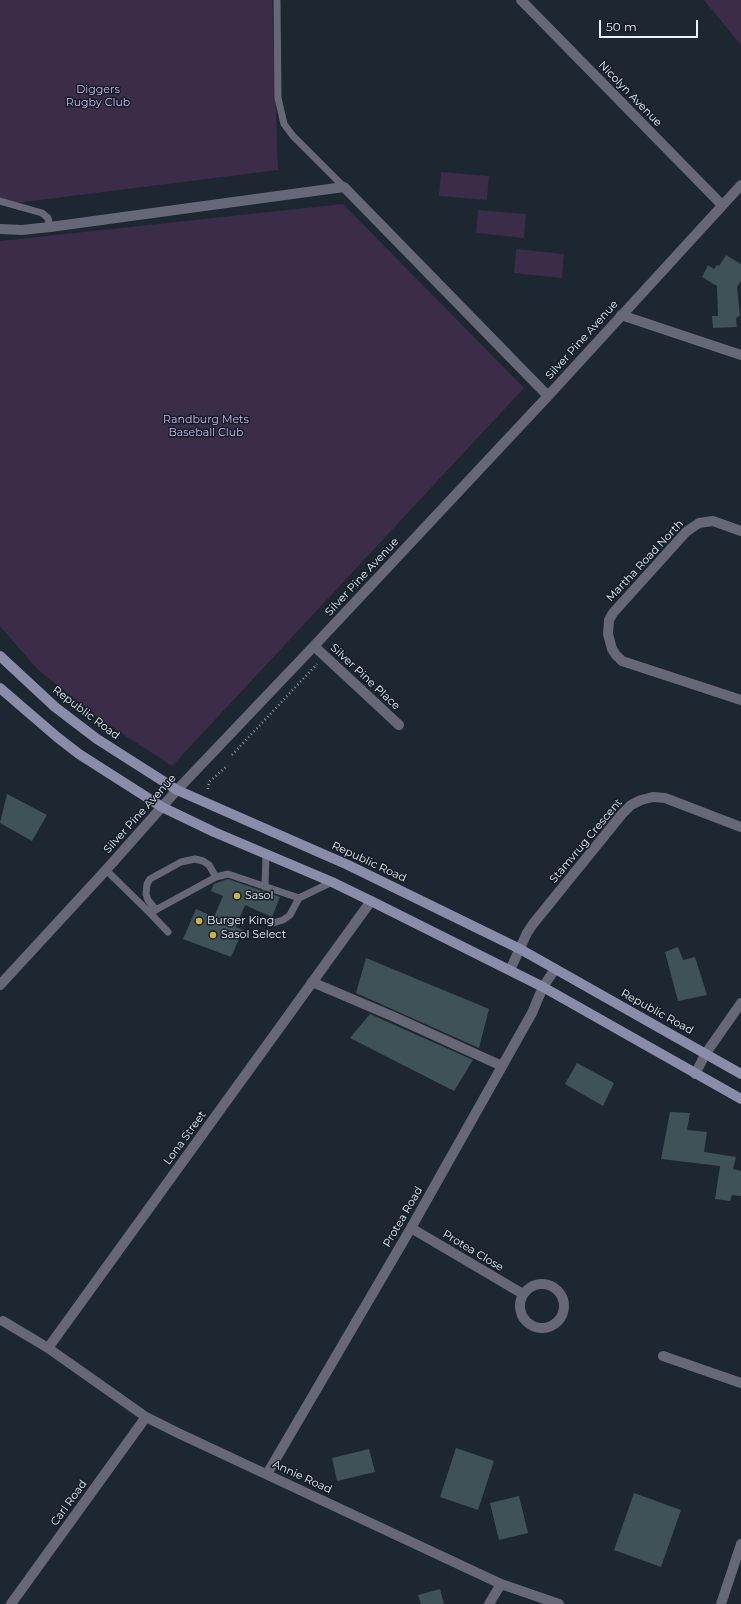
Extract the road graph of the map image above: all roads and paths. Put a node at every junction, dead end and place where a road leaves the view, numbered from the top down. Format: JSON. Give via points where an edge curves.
{"nodes":[{"id":1,"x":277,"y":0,"type":"edge"},
{"id":2,"x":522,"y":0,"type":"edge"},
{"id":3,"x":741,"y":184,"type":"edge"},
{"id":4,"x":344,"y":187,"type":"junction"},
{"id":5,"x":0,"y":201,"type":"edge"},
{"id":6,"x":722,"y":205,"type":"junction"},
{"id":7,"x":50,"y":227,"type":"junction"},
{"id":8,"x":0,"y":229,"type":"edge"},
{"id":9,"x":621,"y":315,"type":"junction"},
{"id":10,"x":741,"y":354,"type":"edge"},
{"id":11,"x":548,"y":396,"type":"junction"},
{"id":12,"x":741,"y":531,"type":"edge"},
{"id":13,"x":314,"y":646,"type":"junction"},
{"id":14,"x":0,"y":656,"type":"edge"},
{"id":15,"x":319,"y":662,"type":"dead end"},
{"id":16,"x":0,"y":688,"type":"edge"},
{"id":17,"x":741,"y":700,"type":"edge"},
{"id":18,"x":399,"y":725,"type":"dead end"},
{"id":19,"x":232,"y":755,"type":"dead end"},
{"id":20,"x":227,"y":766,"type":"dead end"},
{"id":21,"x":208,"y":789,"type":"dead end"},
{"id":22,"x":177,"y":790,"type":"junction"},
{"id":23,"x":162,"y":807,"type":"junction"},
{"id":24,"x":741,"y":827,"type":"edge"},
{"id":25,"x":266,"y":854,"type":"junction"},
{"id":26,"x":106,"y":870,"type":"junction"},
{"id":27,"x":216,"y":878,"type":"junction"},
{"id":28,"x":332,"y":882,"type":"junction"},
{"id":29,"x":265,"y":888,"type":"junction"},
{"id":30,"x":298,"y":898,"type":"junction"},
{"id":31,"x":371,"y":901,"type":"junction"},
{"id":32,"x":153,"y":912,"type":"junction"},
{"id":33,"x":273,"y":923,"type":"dead end"},
{"id":34,"x":168,"y":932,"type":"dead end"},
{"id":35,"x":520,"y":949,"type":"junction"},
{"id":36,"x":555,"y":969,"type":"junction"},
{"id":37,"x":510,"y":970,"type":"junction"},
{"id":38,"x":312,"y":982,"type":"junction"},
{"id":39,"x":0,"y":985,"type":"edge"},
{"id":40,"x":543,"y":987,"type":"junction"},
{"id":41,"x":741,"y":1003,"type":"edge"},
{"id":42,"x":706,"y":1052,"type":"junction"},
{"id":43,"x":502,"y":1066,"type":"junction"},
{"id":44,"x":694,"y":1074,"type":"junction"},
{"id":45,"x":741,"y":1074,"type":"edge"},
{"id":46,"x":741,"y":1099,"type":"edge"},
{"id":47,"x":411,"y":1228,"type":"junction"},
{"id":48,"x":523,"y":1294,"type":"junction"},
{"id":49,"x":3,"y":1321,"type":"dead end"},
{"id":50,"x":48,"y":1348,"type":"junction"},
{"id":51,"x":663,"y":1356,"type":"dead end"},
{"id":52,"x":741,"y":1383,"type":"edge"},
{"id":53,"x":146,"y":1417,"type":"junction"},
{"id":54,"x":267,"y":1474,"type":"junction"},
{"id":55,"x":741,"y":1544,"type":"edge"},
{"id":56,"x":501,"y":1584,"type":"junction"},
{"id":57,"x":11,"y":1604,"type":"edge"},
{"id":58,"x":489,"y":1604,"type":"edge"},
{"id":59,"x":559,"y":1604,"type":"edge"},
{"id":60,"x":721,"y":1604,"type":"edge"}],
"edges":[{"from":1,"to":4,"type":"lane","via":[[278,98],[284,124]]},
{"from":2,"to":6,"type":"street","name":"Nicolyn Avenue"},
{"from":3,"to":6,"type":"street","name":"Silver Pine Avenue"},
{"from":4,"to":7,"type":"street"},
{"from":4,"to":11,"type":"street"},
{"from":5,"to":7,"type":"lane","via":[[42,213],[48,218]]},
{"from":6,"to":9,"type":"street","name":"Silver Pine Avenue"},
{"from":7,"to":8,"type":"street"},
{"from":9,"to":10,"type":"street"},
{"from":9,"to":11,"type":"street","name":"Silver Pine Avenue"},
{"from":11,"to":13,"type":"street","name":"Silver Pine Avenue"},
{"from":12,"to":17,"type":"street","name":"Martha Road North","via":[[712,521],[694,526],[613,613],[608,628],[609,641],[622,661]]},
{"from":13,"to":18,"type":"street","name":"Silver Pine Place"},
{"from":13,"to":22,"type":"street","name":"Silver Pine Avenue"},
{"from":14,"to":22,"type":"main road","name":"Republic Road","via":[[55,707],[97,739]]},
{"from":15,"to":19,"type":"path"},
{"from":16,"to":23,"type":"main road","via":[[79,754]]},
{"from":20,"to":21,"type":"path","via":[[209,782]]},
{"from":22,"to":23,"type":"street","name":"Silver Pine Avenue"},
{"from":22,"to":35,"type":"main road","name":"Republic Road","via":[[348,865]]},
{"from":23,"to":25,"type":"main road"},
{"from":23,"to":26,"type":"street","name":"Silver Pine Avenue"},
{"from":24,"to":35,"type":"street","name":"Stamvrug Crescent","via":[[665,798],[653,797],[636,803],[622,814],[533,924]]},
{"from":25,"to":28,"type":"main road"},
{"from":25,"to":29,"type":"lane"},
{"from":26,"to":32,"type":"lane"},
{"from":26,"to":39,"type":"street","name":"Silver Pine Avenue"},
{"from":27,"to":29,"type":"lane","via":[[234,875]]},
{"from":27,"to":32,"type":"lane"},
{"from":27,"to":32,"type":"lane","via":[[203,861],[195,859],[181,862],[147,884],[146,894]]},
{"from":28,"to":30,"type":"lane"},
{"from":28,"to":31,"type":"main road"},
{"from":29,"to":30,"type":"lane"},
{"from":30,"to":33,"type":"lane","via":[[290,914],[283,920]]},
{"from":31,"to":37,"type":"main road"},
{"from":31,"to":38,"type":"street","name":"Lona Street"},
{"from":32,"to":34,"type":"lane"},
{"from":35,"to":36,"type":"main road","name":"Republic Road"},
{"from":35,"to":37,"type":"street","name":"Stamvrug Crescent"},
{"from":36,"to":40,"type":"street","name":"Protea Road"},
{"from":36,"to":42,"type":"main road","name":"Republic Road"},
{"from":37,"to":40,"type":"main road"},
{"from":38,"to":43,"type":"street"},
{"from":38,"to":50,"type":"street","name":"Lona Street"},
{"from":40,"to":43,"type":"street","name":"Protea Road","via":[[532,1013]]},
{"from":40,"to":44,"type":"main road"},
{"from":41,"to":42,"type":"street"},
{"from":42,"to":44,"type":"street"},
{"from":42,"to":45,"type":"main road","name":"Republic Road"},
{"from":43,"to":47,"type":"street","name":"Protea Road"},
{"from":44,"to":46,"type":"main road"},
{"from":47,"to":48,"type":"street","name":"Protea Close"},
{"from":47,"to":54,"type":"street","name":"Protea Road"},
{"from":48,"to":48,"type":"street","via":[[538,1284],[556,1288],[564,1305],[561,1317],[546,1327],[528,1323],[520,1306]]},
{"from":49,"to":50,"type":"street"},
{"from":50,"to":53,"type":"street","name":"Annie Road"},
{"from":51,"to":52,"type":"street"},
{"from":53,"to":54,"type":"street","name":"Annie Road"},
{"from":53,"to":57,"type":"street","name":"Carl Road"},
{"from":54,"to":56,"type":"street","name":"Annie Road"},
{"from":55,"to":60,"type":"street"},
{"from":56,"to":58,"type":"street"},
{"from":56,"to":59,"type":"street","name":"Annie Road"}]}
